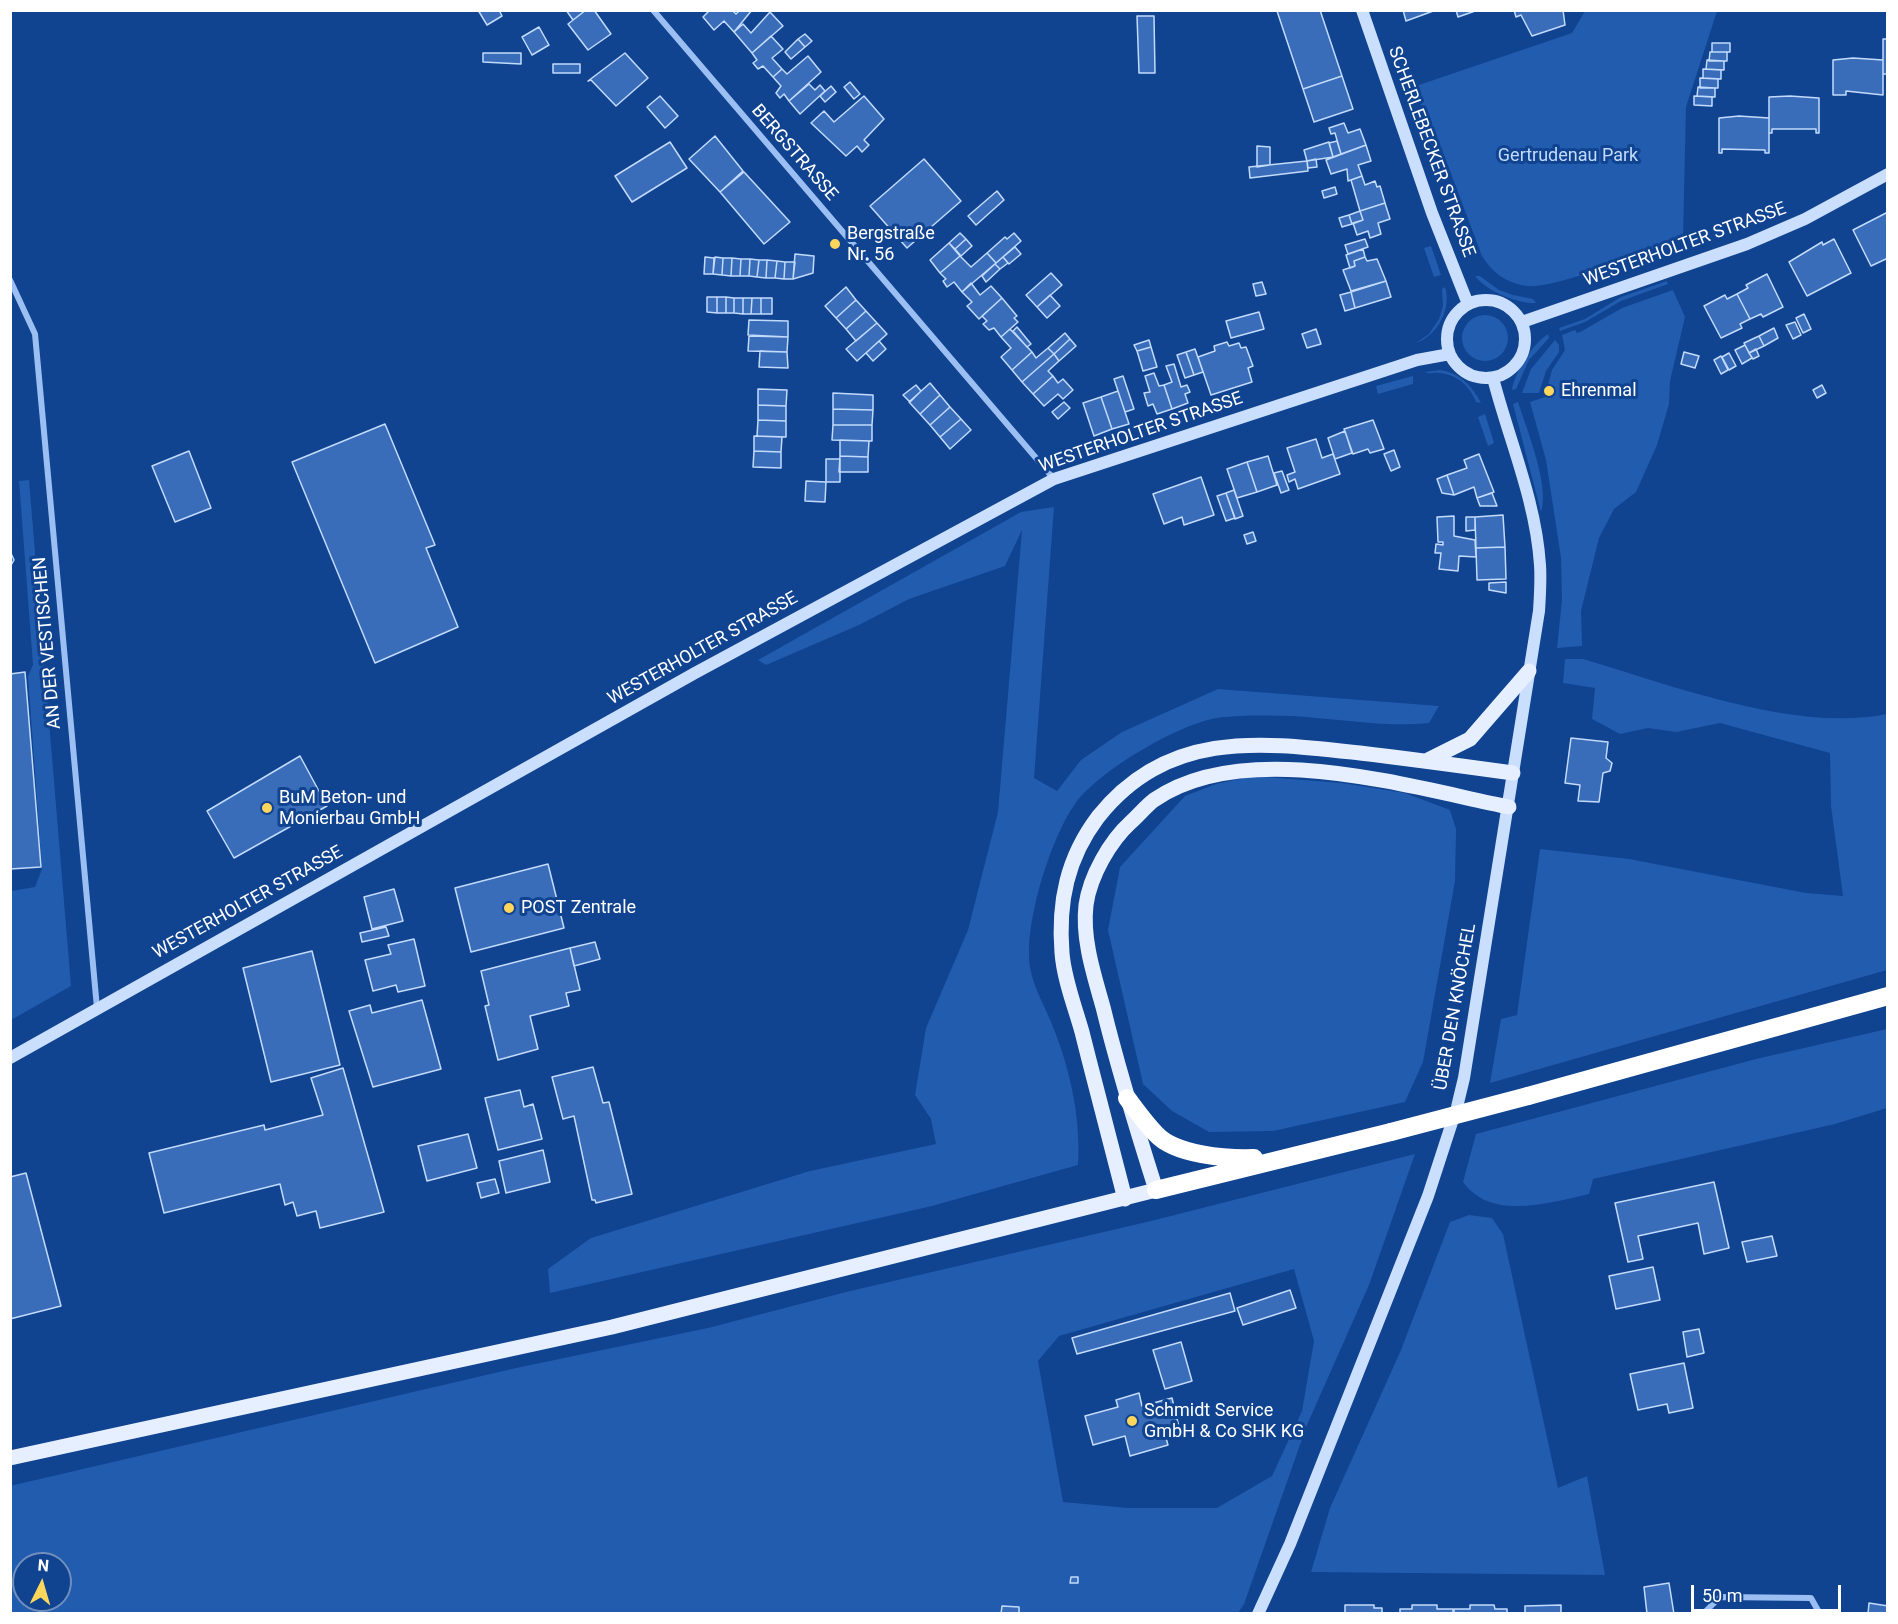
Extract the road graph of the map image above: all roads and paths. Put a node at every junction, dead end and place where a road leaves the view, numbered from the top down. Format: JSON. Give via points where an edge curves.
{"nodes":[{"id":1,"x":652,"y":10,"type":"edge"},
{"id":2,"x":1362,"y":10,"type":"edge"},
{"id":3,"x":1887,"y":174,"type":"edge"},
{"id":4,"x":10,"y":280,"type":"edge"},
{"id":5,"x":1468,"y":304,"type":"junction"},
{"id":6,"x":1522,"y":322,"type":"junction"},
{"id":7,"x":1450,"y":354,"type":"junction"},
{"id":8,"x":1493,"y":378,"type":"junction"},
{"id":9,"x":1054,"y":479,"type":"junction"},
{"id":10,"x":1529,"y":671,"type":"junction"},
{"id":11,"x":1426,"y":761,"type":"junction"},
{"id":12,"x":1513,"y":773,"type":"junction"},
{"id":13,"x":1509,"y":807,"type":"junction"},
{"id":14,"x":1887,"y":996,"type":"edge"},
{"id":15,"x":97,"y":1008,"type":"junction"},
{"id":16,"x":10,"y":1058,"type":"edge"},
{"id":17,"x":1127,"y":1098,"type":"junction"},
{"id":18,"x":1300,"y":1154,"type":"junction"},
{"id":19,"x":1156,"y":1190,"type":"junction"},
{"id":20,"x":1125,"y":1199,"type":"junction"},
{"id":21,"x":10,"y":1458,"type":"edge"},
{"id":22,"x":1258,"y":1614,"type":"edge"},
{"id":23,"x":1703,"y":1614,"type":"edge"},
{"id":24,"x":1820,"y":1614,"type":"edge"}],
"edges":[{"from":1,"to":9,"type":"street","name":"BERGSTRASSE"},
{"from":2,"to":5,"type":"street","name":"SCHERLEBECKER STRASSE","via":[[1432,213]]},
{"from":3,"to":6,"type":"street","name":"WESTERHOLTER STRASSE","via":[[1805,219],[1747,244]]},
{"from":4,"to":15,"type":"street","name":"AN DER VESTISCHEN","via":[[35,334]]},
{"from":5,"to":6,"type":"street","via":[[1498,303]]},
{"from":5,"to":7,"type":"street","via":[[1452,320],[1448,331]]},
{"from":6,"to":8,"type":"street","via":[[1525,336],[1517,363]]},
{"from":7,"to":8,"type":"street","via":[[1472,376]]},
{"from":7,"to":9,"type":"street","name":"WESTERHOLTER STRASSE","via":[[1417,360]]},
{"from":8,"to":10,"type":"street","name":"ÜBER DEN KNÖCHEL","via":[[1527,491],[1540,566],[1539,611]]},
{"from":9,"to":15,"type":"street","name":"WESTERHOLTER STRASSE","via":[[746,645]]},
{"from":10,"to":11,"type":"main road","via":[[1470,739]]},
{"from":10,"to":12,"type":"street","name":"ÜBER DEN KNÖCHEL"},
{"from":11,"to":12,"type":"main road"},
{"from":11,"to":20,"type":"main road","via":[[1296,745],[1220,746],[1168,762],[1134,780],[1084,836],[1069,869],[1061,904],[1062,956]]},
{"from":12,"to":13,"type":"street","name":"ÜBER DEN KNÖCHEL"},
{"from":13,"to":17,"type":"main road","via":[[1369,780],[1264,768],[1224,773],[1155,800],[1121,831],[1100,864],[1086,904],[1089,953]]},
{"from":13,"to":22,"type":"street","name":"ÜBER DEN KNÖCHEL","via":[[1464,1078],[1449,1132],[1428,1196],[1290,1544]]},
{"from":14,"to":18,"type":"highway","bridge":true,"via":[[1528,1096]]},
{"from":15,"to":16,"type":"street","name":"WESTERHOLTER STRASSE"},
{"from":17,"to":18,"type":"highway","via":[[1157,1136],[1183,1149],[1234,1159]]},
{"from":17,"to":19,"type":"main road"},
{"from":18,"to":19,"type":"highway"},
{"from":19,"to":20,"type":"main road"},
{"from":20,"to":21,"type":"main road","via":[[612,1327]]},
{"from":23,"to":24,"type":"street","via":[[1720,1597],[1811,1598]]}]}
